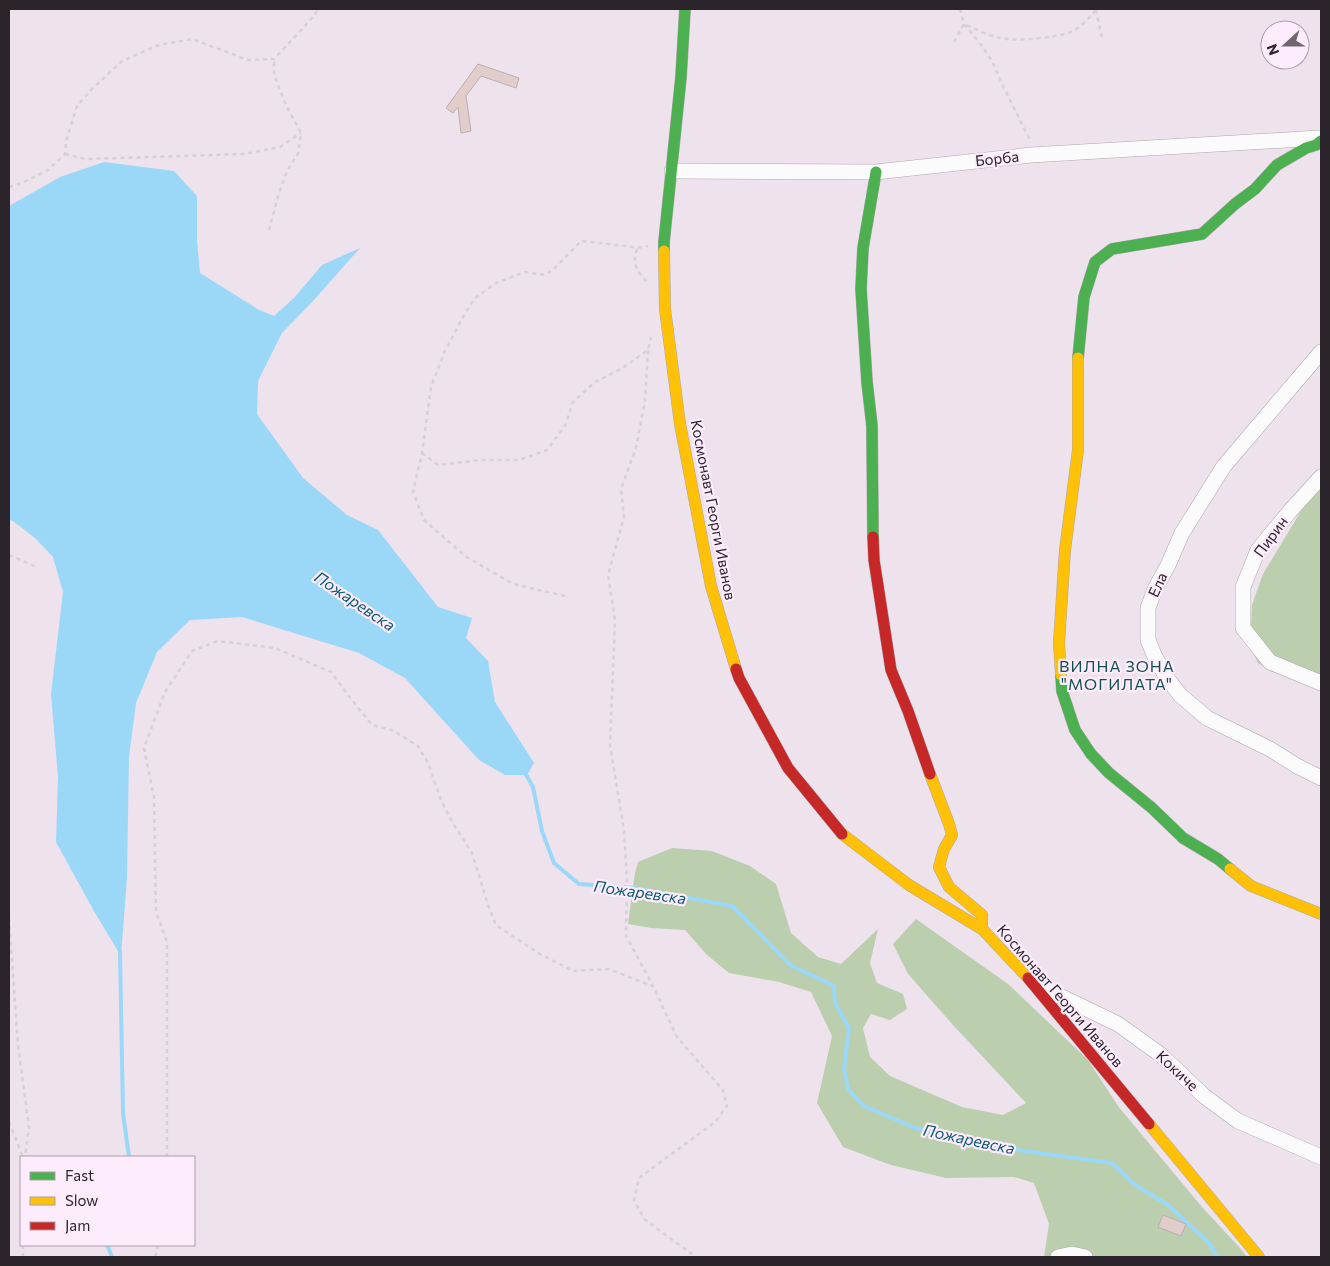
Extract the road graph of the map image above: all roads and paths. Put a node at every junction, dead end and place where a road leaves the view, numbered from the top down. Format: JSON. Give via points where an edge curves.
{"nodes":[{"id":1,"x":318,"y":9,"type":"edge"},
{"id":2,"x":685,"y":9,"type":"edge"},
{"id":3,"x":960,"y":9,"type":"edge"},
{"id":4,"x":1096,"y":9,"type":"edge"},
{"id":5,"x":964,"y":24,"type":"junction"},
{"id":6,"x":1102,"y":38,"type":"dead end"},
{"id":7,"x":954,"y":42,"type":"dead end"},
{"id":8,"x":274,"y":59,"type":"junction"},
{"id":9,"x":301,"y":133,"type":"junction"},
{"id":10,"x":1321,"y":140,"type":"edge"},
{"id":11,"x":65,"y":154,"type":"junction"},
{"id":12,"x":1031,"y":155,"type":"junction"},
{"id":13,"x":672,"y":171,"type":"junction"},
{"id":14,"x":876,"y":172,"type":"junction"},
{"id":15,"x":9,"y":187,"type":"edge"},
{"id":16,"x":269,"y":230,"type":"dead end"},
{"id":17,"x":664,"y":242,"type":"junction"},
{"id":18,"x":637,"y":248,"type":"junction"},
{"id":19,"x":649,"y":283,"type":"dead end"},
{"id":20,"x":652,"y":332,"type":"dead end"},
{"id":21,"x":648,"y":350,"type":"junction"},
{"id":22,"x":1321,"y":352,"type":"edge"},
{"id":23,"x":422,"y":453,"type":"junction"},
{"id":24,"x":1321,"y":478,"type":"edge"},
{"id":25,"x":9,"y":555,"type":"edge"},
{"id":26,"x":37,"y":567,"type":"dead end"},
{"id":27,"x":565,"y":596,"type":"dead end"},
{"id":28,"x":1321,"y":683,"type":"edge"},
{"id":29,"x":1321,"y":778,"type":"edge"},
{"id":30,"x":1321,"y":914,"type":"edge"},
{"id":31,"x":9,"y":918,"type":"edge"},
{"id":32,"x":982,"y":929,"type":"junction"},
{"id":33,"x":1034,"y":984,"type":"junction"},
{"id":34,"x":652,"y":986,"type":"junction"},
{"id":35,"x":9,"y":1122,"type":"edge"},
{"id":36,"x":24,"y":1156,"type":"edge"},
{"id":37,"x":24,"y":1156,"type":"edge"},
{"id":38,"x":167,"y":1156,"type":"edge"},
{"id":39,"x":1321,"y":1156,"type":"edge"},
{"id":40,"x":696,"y":1257,"type":"edge"},
{"id":41,"x":1058,"y":1257,"type":"edge"},
{"id":42,"x":1085,"y":1257,"type":"edge"},
{"id":43,"x":1259,"y":1257,"type":"edge"}],
"edges":[{"from":1,"to":8,"type":"path"},
{"from":2,"to":13,"type":"street","name":"Космонавт Георги Иванов"},
{"from":3,"to":5,"type":"path"},
{"from":4,"to":5,"type":"path","via":[[1086,22],[1071,32],[1041,38],[1008,39]]},
{"from":4,"to":6,"type":"path"},
{"from":5,"to":7,"type":"path"},
{"from":5,"to":12,"type":"path","via":[[993,63],[1029,138]]},
{"from":8,"to":9,"type":"path","via":[[274,75]]},
{"from":8,"to":11,"type":"path","via":[[248,60],[192,40],[159,45],[122,61],[77,106]]},
{"from":9,"to":11,"type":"path","via":[[280,147],[244,154],[86,159]]},
{"from":9,"to":16,"type":"path","via":[[298,154],[287,171]]},
{"from":10,"to":12,"type":"street","name":"Борба"},
{"from":10,"to":30,"type":"street","via":[[1277,165],[1255,189],[1202,234],[1121,246],[1095,262],[1084,297],[1078,358],[1078,450],[1065,550],[1059,643],[1062,691],[1075,730],[1090,754],[1109,774],[1183,838],[1218,859],[1251,886]]},
{"from":11,"to":15,"type":"path","via":[[48,170]]},
{"from":12,"to":14,"type":"street","name":"Борба"},
{"from":13,"to":14,"type":"street","name":"Борба"},
{"from":13,"to":17,"type":"street","name":"Космонавт Георги Иванов"},
{"from":14,"to":32,"type":"street","via":[[863,248],[862,289],[872,426],[874,560],[891,670],[952,835],[939,867],[948,887],[982,915]]},
{"from":17,"to":18,"type":"path"},
{"from":17,"to":32,"type":"street","name":"Космонавт Георги Иванов","via":[[666,309],[680,424],[711,586],[739,678],[788,768],[843,836],[909,885]]},
{"from":18,"to":19,"type":"path","via":[[634,256],[637,272]]},
{"from":18,"to":23,"type":"path","via":[[581,241],[554,270],[545,275],[525,272],[496,283],[475,298],[445,351],[431,388]]},
{"from":20,"to":21,"type":"path"},
{"from":21,"to":23,"type":"path","via":[[595,382],[572,402],[565,426],[547,450],[519,460],[438,465]]},
{"from":21,"to":34,"type":"path","via":[[636,448],[621,488],[624,517],[608,575],[615,620],[610,745],[624,830],[626,936]]},
{"from":22,"to":29,"type":"street","name":"Ела","via":[[1224,466],[1182,533],[1148,608],[1148,640],[1167,678],[1206,718]]},
{"from":23,"to":27,"type":"path","via":[[413,492],[424,520],[464,556],[513,584]]},
{"from":24,"to":28,"type":"street","name":"Пирин","via":[[1258,550],[1243,587],[1243,628],[1270,662]]},
{"from":25,"to":26,"type":"path"},
{"from":31,"to":36,"type":"path","via":[[18,1046],[29,1128]]},
{"from":32,"to":33,"type":"street","name":"Космонавт Георги Иванов"},
{"from":33,"to":39,"type":"street","name":"Кокиче","via":[[1118,1024],[1161,1055],[1204,1096],[1238,1121]]},
{"from":33,"to":43,"type":"street","name":"Космонавт Георги Иванов"},
{"from":34,"to":38,"type":"path","via":[[609,969],[574,971],[540,954],[496,925],[472,853],[451,820],[418,746],[392,730],[372,725],[331,672],[275,648],[218,641],[192,650],[165,692],[144,748],[154,797],[156,912],[167,942]]},
{"from":34,"to":40,"type":"path","via":[[677,1036],[723,1090],[727,1106],[715,1122],[639,1178],[634,1200],[644,1219]]},
{"from":35,"to":37,"type":"path"},
{"from":41,"to":42,"type":"street","via":[[1072,1254]]}]}
